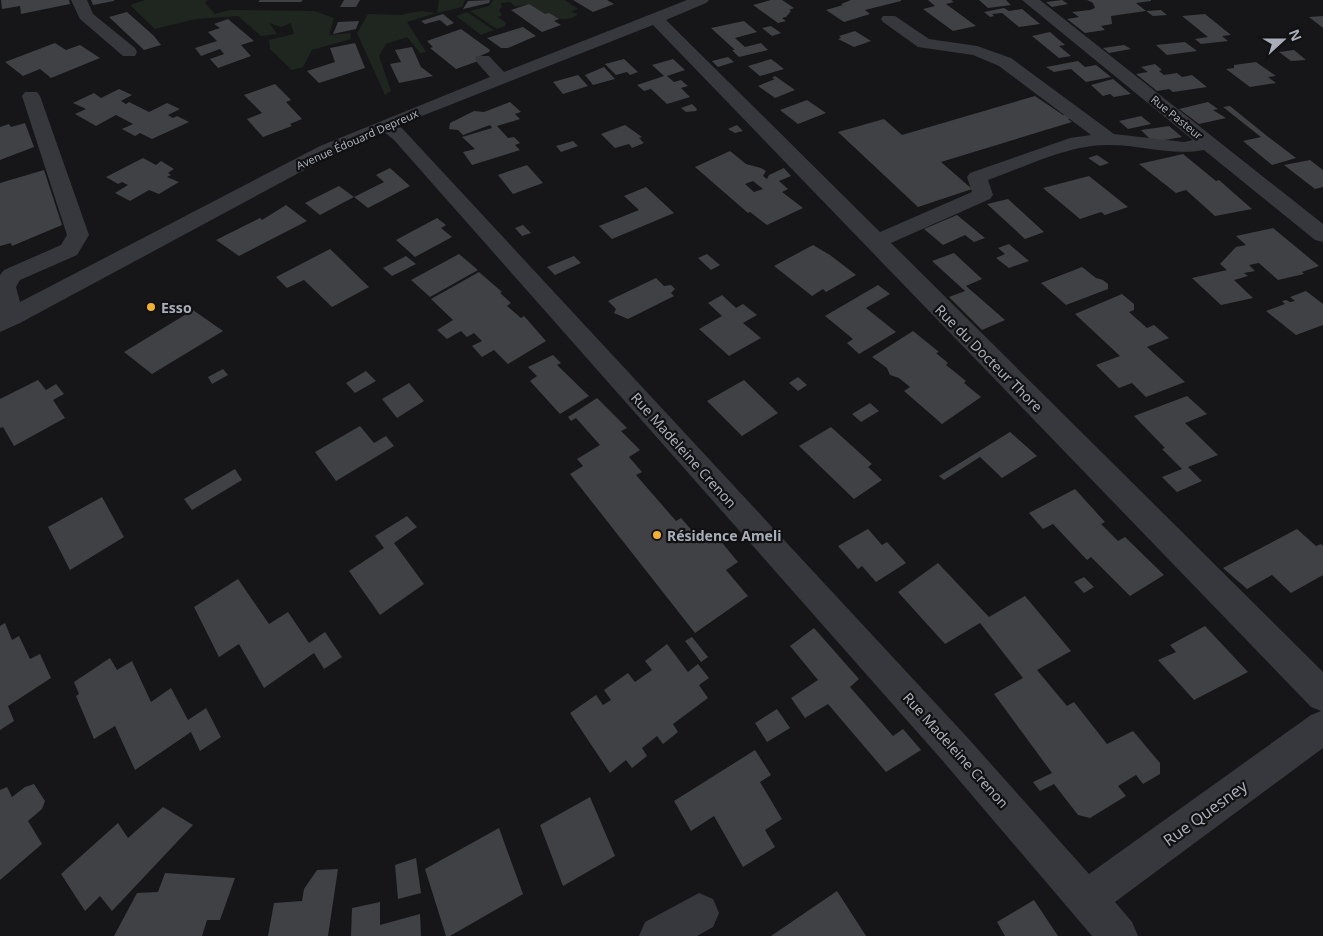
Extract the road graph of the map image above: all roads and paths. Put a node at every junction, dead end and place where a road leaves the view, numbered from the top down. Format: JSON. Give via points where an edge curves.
{"nodes":[{"id":1,"x":79,"y":0,"type":"edge"},
{"id":2,"x":701,"y":0,"type":"edge"},
{"id":3,"x":1030,"y":0,"type":"edge"},
{"id":4,"x":656,"y":19,"type":"junction"},
{"id":5,"x":889,"y":19,"type":"dead end"},
{"id":6,"x":129,"y":52,"type":"dead end"},
{"id":7,"x":483,"y":60,"type":"dead end"},
{"id":8,"x":501,"y":78,"type":"junction"},
{"id":9,"x":31,"y":96,"type":"dead end"},
{"id":10,"x":386,"y":124,"type":"junction"},
{"id":11,"x":1109,"y":139,"type":"junction"},
{"id":12,"x":1209,"y":143,"type":"junction"},
{"id":13,"x":1323,"y":235,"type":"edge"},
{"id":14,"x":875,"y":242,"type":"junction"},
{"id":15,"x":6,"y":320,"type":"edge"},
{"id":16,"x":1323,"y":695,"type":"edge"},
{"id":17,"x":1323,"y":727,"type":"edge"},
{"id":18,"x":1087,"y":898,"type":"junction"},
{"id":19,"x":699,"y":913,"type":"dead end"},
{"id":20,"x":659,"y":936,"type":"edge"},
{"id":21,"x":1118,"y":936,"type":"edge"}],
"edges":[{"from":1,"to":6,"type":"street","via":[[86,16]]},
{"from":2,"to":4,"type":"street","name":"Avenue Édouard Depreux"},
{"from":3,"to":12,"type":"street","name":"Rue Pasteur"},
{"from":4,"to":8,"type":"street","name":"Avenue Édouard Depreux"},
{"from":4,"to":14,"type":"street","name":"Rue du Docteur Thore"},
{"from":5,"to":11,"type":"street","via":[[924,43],[977,51],[1005,62]]},
{"from":7,"to":8,"type":"street"},
{"from":8,"to":10,"type":"street","name":"Avenue Édouard Depreux"},
{"from":9,"to":15,"type":"street","via":[[78,235],[69,250],[12,275],[4,286]]},
{"from":10,"to":15,"type":"street","name":"Avenue Édouard Depreux","via":[[327,150]]},
{"from":10,"to":18,"type":"street","name":"Rue Madeleine Crenon","via":[[401,136]]},
{"from":11,"to":12,"type":"street","via":[[1184,148]]},
{"from":11,"to":14,"type":"street","via":[[1077,142],[977,177],[984,195]]},
{"from":12,"to":13,"type":"street","name":"Rue Pasteur"},
{"from":14,"to":16,"type":"street","name":"Rue du Docteur Thore"},
{"from":17,"to":18,"type":"street","name":"Rue Quesney"},
{"from":18,"to":21,"type":"street","name":"Rue Madeleine Crenon"},
{"from":19,"to":20,"type":"street"}]}
